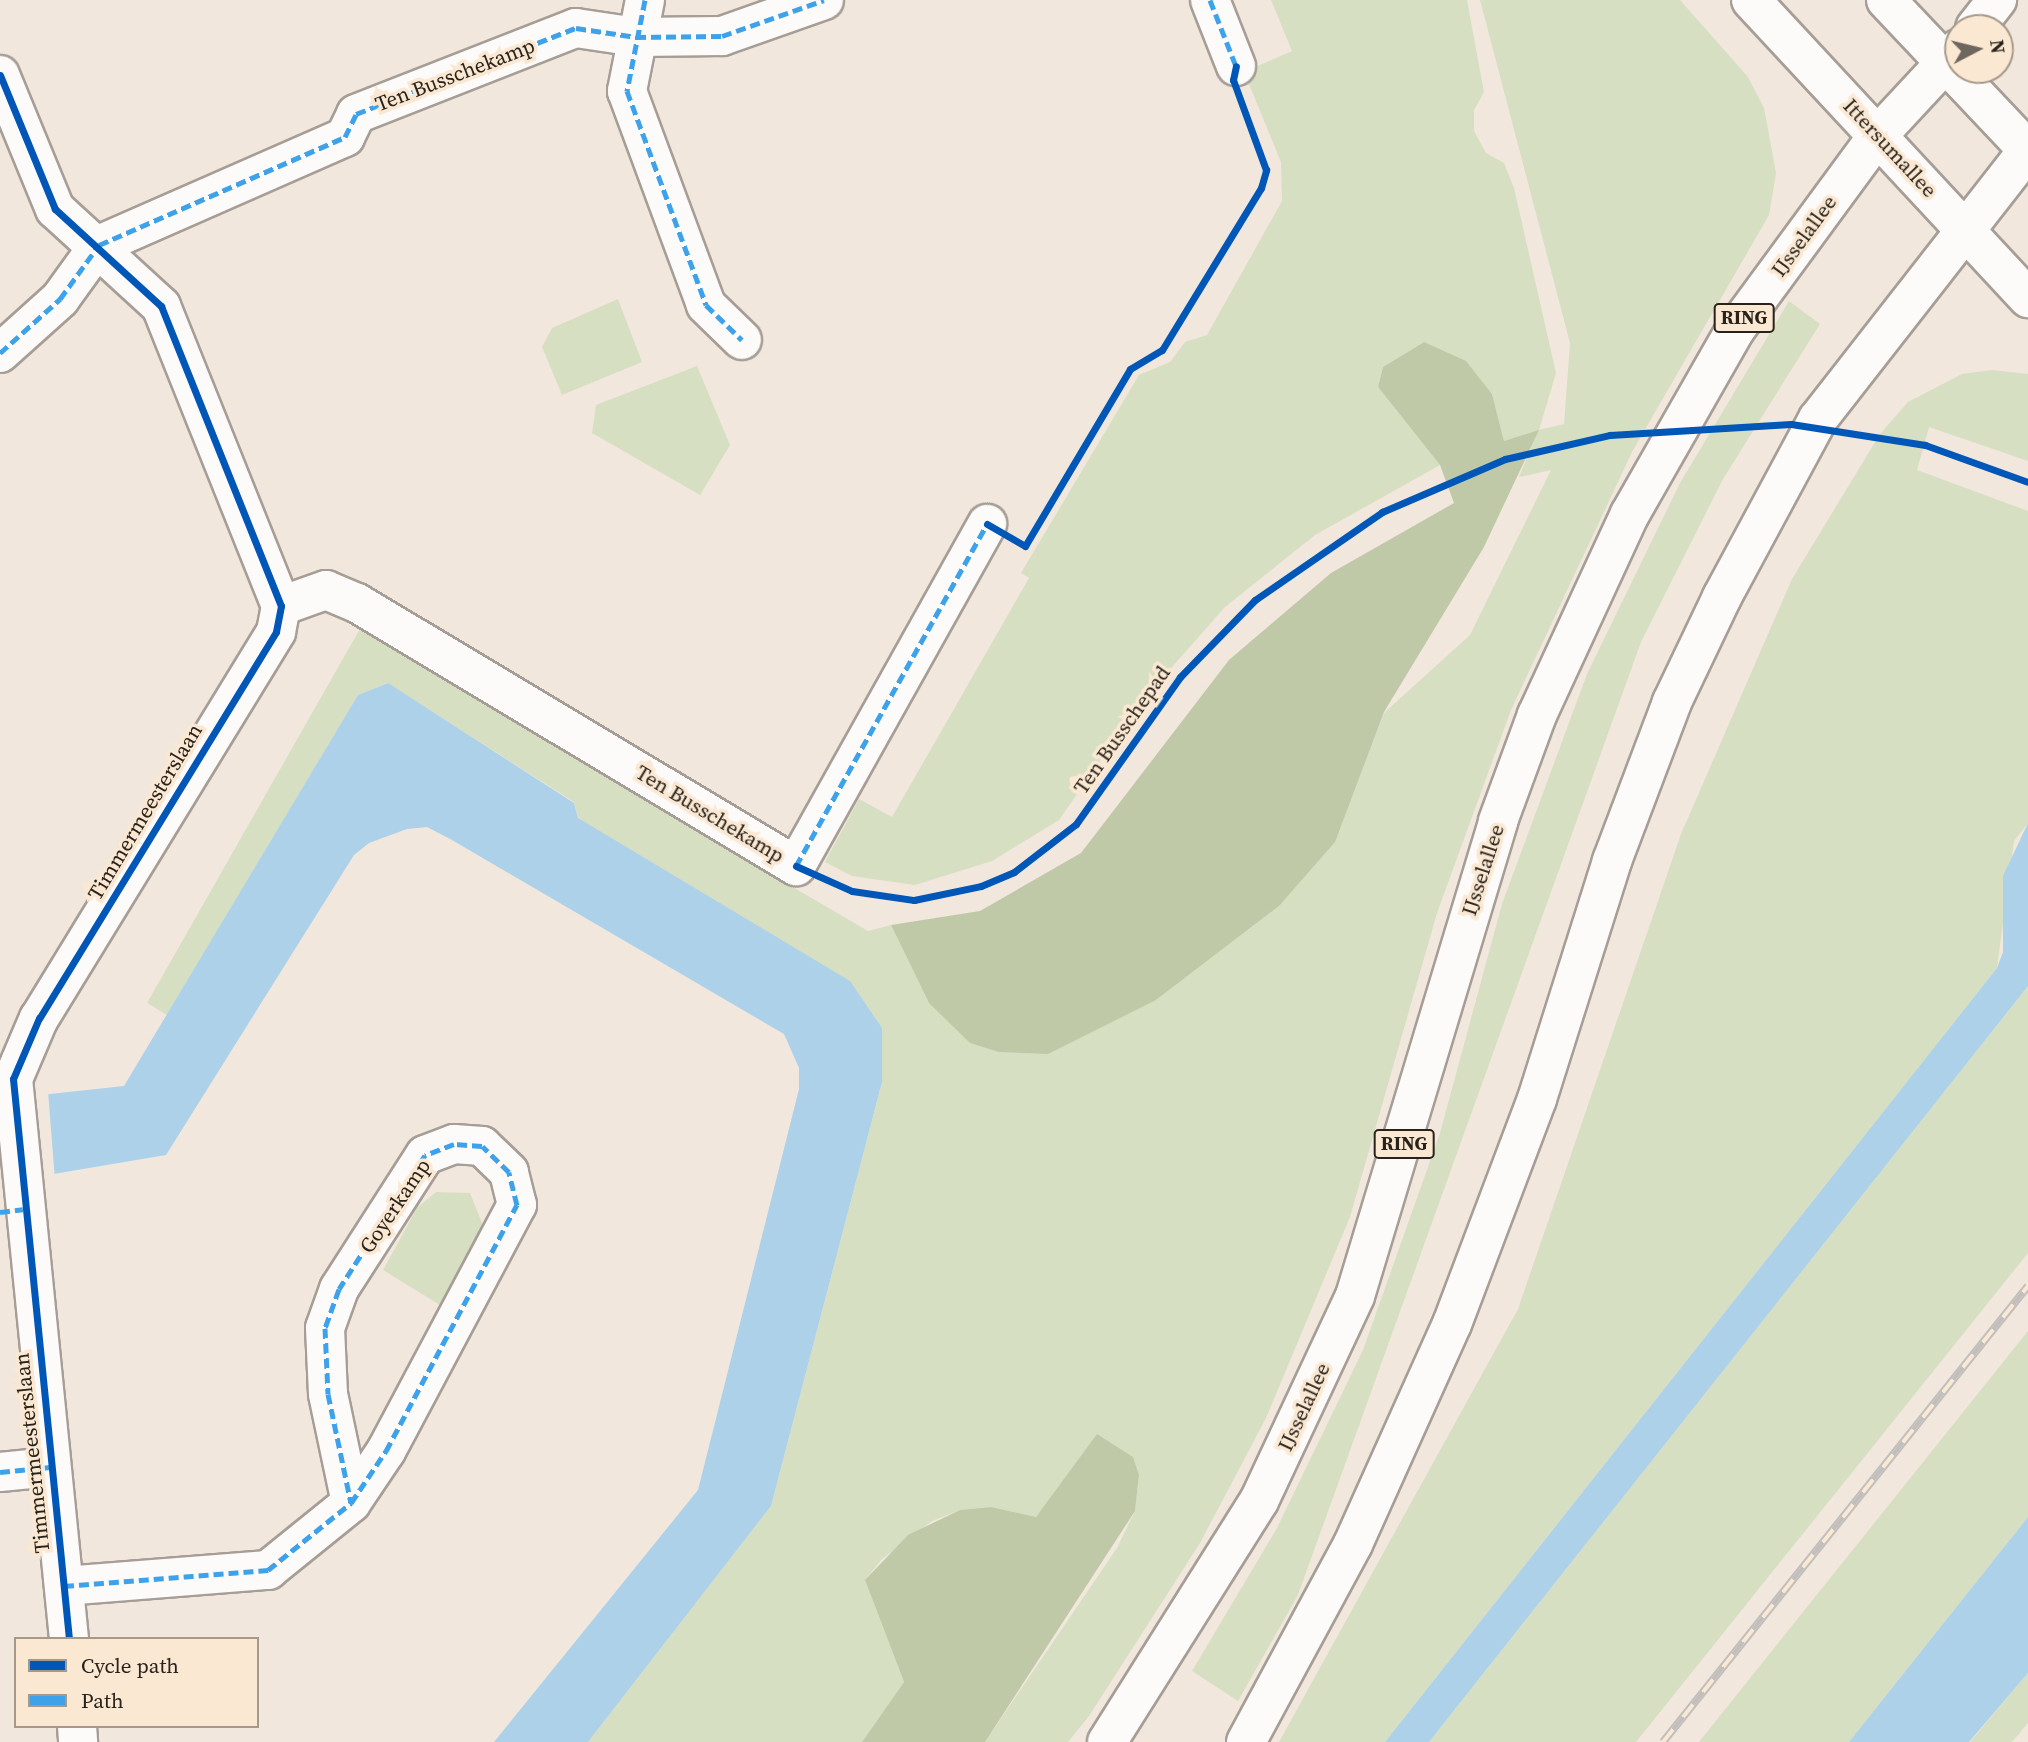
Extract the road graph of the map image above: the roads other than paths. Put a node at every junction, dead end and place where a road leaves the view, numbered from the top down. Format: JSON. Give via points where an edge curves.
{"nodes":[{"id":1,"x":645,"y":0,"type":"edge"},
{"id":2,"x":824,"y":0,"type":"edge"},
{"id":3,"x":1210,"y":0,"type":"edge"},
{"id":4,"x":1751,"y":0,"type":"edge"},
{"id":5,"x":1886,"y":0,"type":"edge"},
{"id":6,"x":1997,"y":0,"type":"edge"},
{"id":7,"x":1986,"y":14,"type":"edge"},
{"id":8,"x":636,"y":37,"type":"junction"},
{"id":9,"x":1944,"y":51,"type":"edge"},
{"id":10,"x":1944,"y":64,"type":"edge"},
{"id":11,"x":1237,"y":66,"type":"dead end"},
{"id":12,"x":0,"y":75,"type":"edge"},
{"id":13,"x":1973,"y":84,"type":"edge"},
{"id":14,"x":1879,"y":134,"type":"junction"},
{"id":15,"x":2028,"y":150,"type":"edge"},
{"id":16,"x":1962,"y":226,"type":"junction"},
{"id":17,"x":99,"y":244,"type":"junction"},
{"id":18,"x":2028,"y":298,"type":"edge"},
{"id":19,"x":742,"y":340,"type":"dead end"},
{"id":20,"x":0,"y":354,"type":"edge"},
{"id":21,"x":987,"y":524,"type":"dead end"},
{"id":22,"x":281,"y":606,"type":"junction"},
{"id":23,"x":51,"y":1467,"type":"junction"},
{"id":24,"x":0,"y":1472,"type":"edge"},
{"id":25,"x":351,"y":1503,"type":"junction"},
{"id":26,"x":64,"y":1586,"type":"junction"},
{"id":27,"x":69,"y":1637,"type":"edge"},
{"id":28,"x":1107,"y":1742,"type":"edge"},
{"id":29,"x":1246,"y":1742,"type":"edge"}],
"edges":[{"from":1,"to":8,"type":"street"},
{"from":2,"to":8,"type":"street","name":"Ten Busschekamp","via":[[722,36]]},
{"from":3,"to":11,"type":"street"},
{"from":4,"to":14,"type":"street","name":"Ittersumallee"},
{"from":5,"to":9,"type":"street"},
{"from":6,"to":7,"type":"street"},
{"from":8,"to":17,"type":"street","name":"Ten Busschekamp","via":[[576,28],[563,33],[356,114],[345,137]]},
{"from":8,"to":19,"type":"street","via":[[627,92],[706,304]]},
{"from":10,"to":14,"type":"street","name":"IJsselallee","number":"RING"},
{"from":12,"to":17,"type":"street","via":[[55,209]]},
{"from":13,"to":15,"type":"street"},
{"from":14,"to":16,"type":"street","name":"Ittersumallee"},
{"from":14,"to":28,"type":"street","name":"IJsselallee","number":"RING","via":[[1722,351],[1580,617],[1498,821],[1355,1296],[1259,1501]]},
{"from":15,"to":16,"type":"street"},
{"from":16,"to":18,"type":"street","name":"Ittersumallee"},
{"from":16,"to":29,"type":"street","via":[[1818,419],[1716,608],[1672,702],[1612,861],[1537,1099],[1451,1324],[1319,1613]]},
{"from":17,"to":20,"type":"street","via":[[60,299]]},
{"from":17,"to":22,"type":"street","via":[[162,306]]},
{"from":21,"to":22,"type":"street","name":"Ten Busschekamp","via":[[796,866],[357,603],[326,590]]},
{"from":22,"to":23,"type":"street","name":"Timmermeesterslaan","via":[[276,632],[39,1018],[13,1079]]},
{"from":23,"to":24,"type":"street"},
{"from":23,"to":26,"type":"street","name":"Timmermeesterslaan"},
{"from":25,"to":25,"type":"street","name":"Goyerkamp","via":[[386,1451],[517,1205],[509,1172],[482,1146],[454,1144],[425,1155],[339,1289],[325,1328],[328,1394]]},
{"from":25,"to":26,"type":"street","name":"Goyerkamp","via":[[268,1570]]},
{"from":26,"to":27,"type":"street","name":"Timmermeesterslaan"}]}
